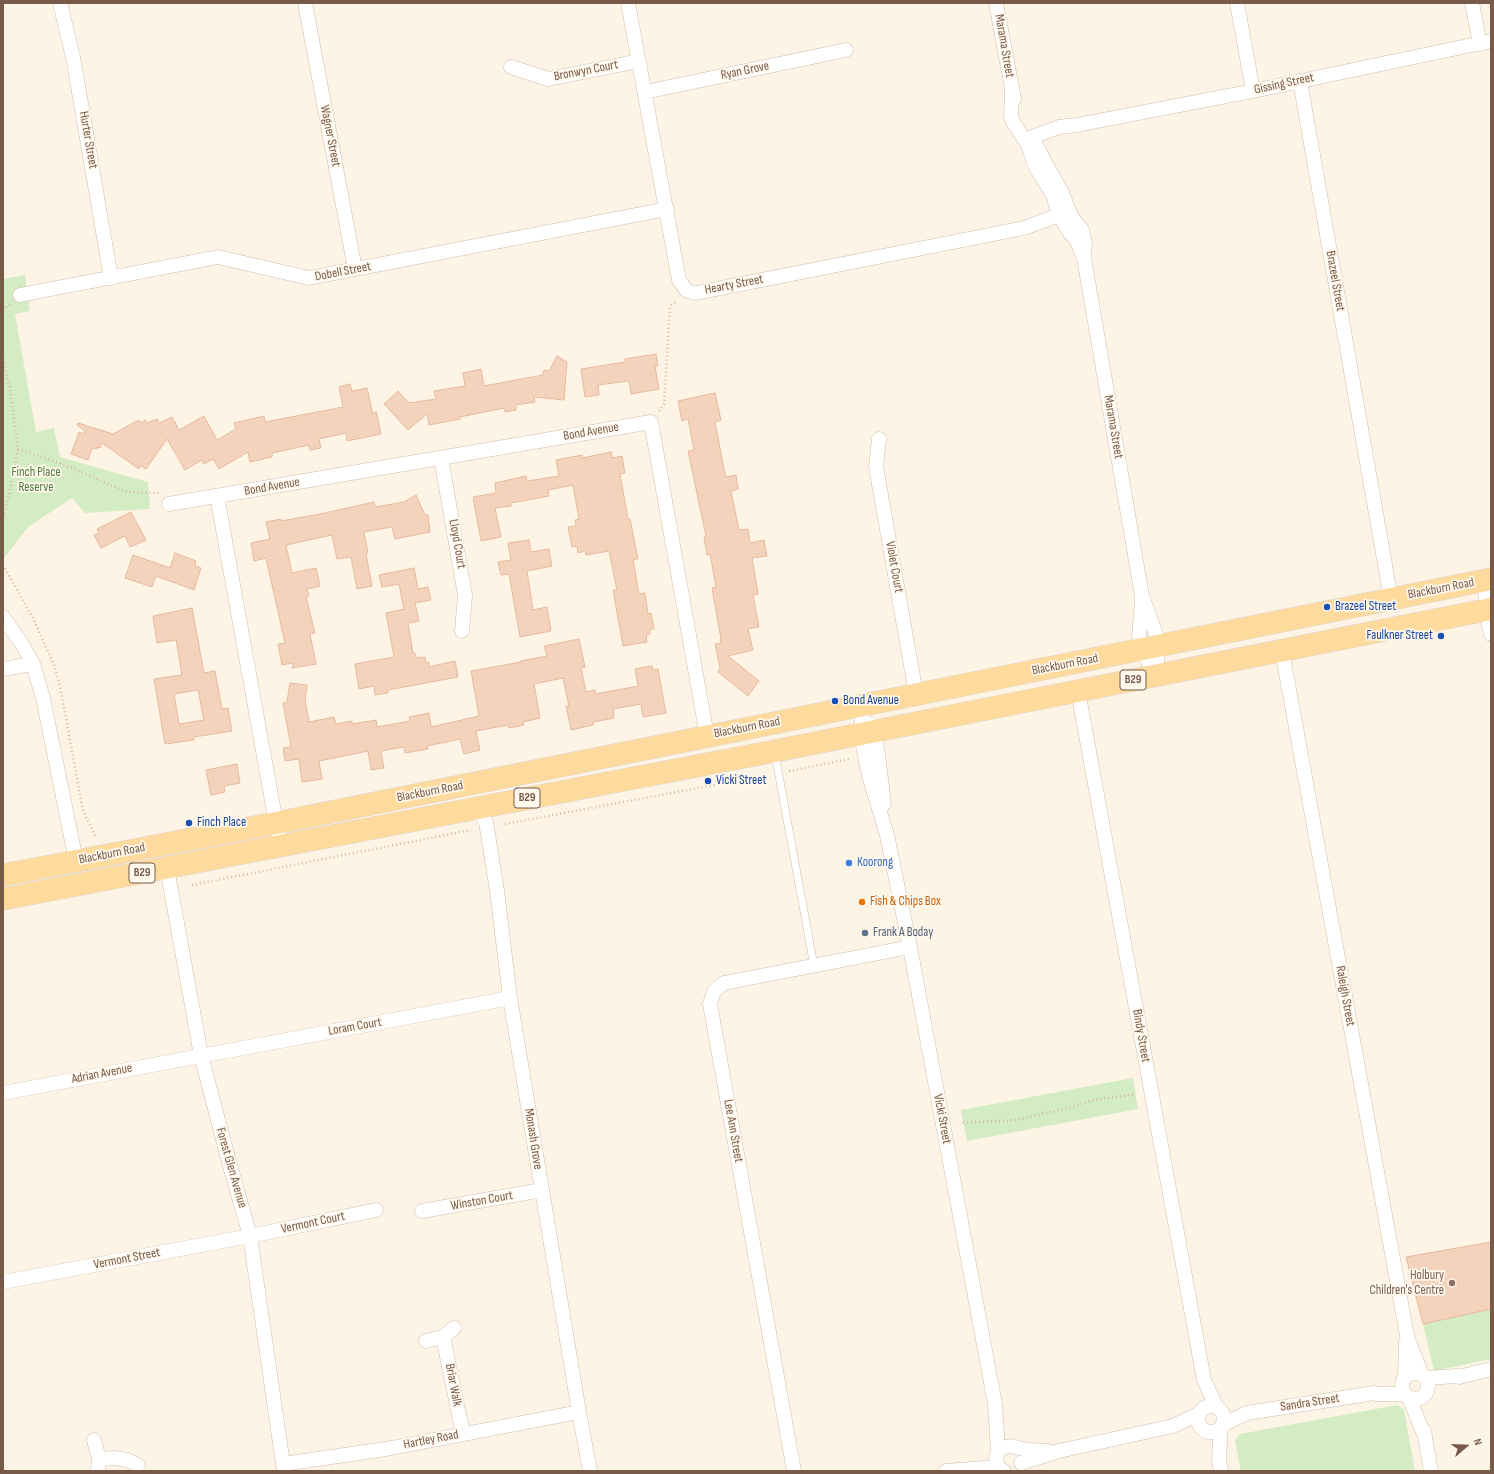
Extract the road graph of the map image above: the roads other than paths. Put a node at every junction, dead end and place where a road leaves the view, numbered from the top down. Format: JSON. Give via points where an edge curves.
{"nodes":[{"id":1,"x":60,"y":3,"type":"edge"},
{"id":2,"x":305,"y":3,"type":"edge"},
{"id":3,"x":628,"y":3,"type":"edge"},
{"id":4,"x":996,"y":3,"type":"edge"},
{"id":5,"x":1237,"y":3,"type":"edge"},
{"id":6,"x":1472,"y":3,"type":"edge"},
{"id":7,"x":1486,"y":43,"type":"edge"},
{"id":8,"x":846,"y":50,"type":"dead end"},
{"id":9,"x":639,"y":61,"type":"junction"},
{"id":10,"x":511,"y":67,"type":"dead end"},
{"id":11,"x":1300,"y":81,"type":"junction"},
{"id":12,"x":1253,"y":91,"type":"junction"},
{"id":13,"x":645,"y":92,"type":"junction"},
{"id":14,"x":1032,"y":141,"type":"junction"},
{"id":15,"x":667,"y":209,"type":"junction"},
{"id":16,"x":1064,"y":218,"type":"junction"},
{"id":17,"x":355,"y":269,"type":"junction"},
{"id":18,"x":111,"y":278,"type":"junction"},
{"id":19,"x":20,"y":296,"type":"dead end"},
{"id":20,"x":879,"y":439,"type":"dead end"},
{"id":21,"x":441,"y":458,"type":"junction"},
{"id":22,"x":217,"y":496,"type":"junction"},
{"id":23,"x":169,"y":504,"type":"road end"},
{"id":24,"x":1489,"y":595,"type":"edge"},
{"id":25,"x":1391,"y":599,"type":"junction"},
{"id":26,"x":3,"y":617,"type":"edge"},
{"id":27,"x":462,"y":631,"type":"dead end"},
{"id":28,"x":1491,"y":634,"type":"edge"},
{"id":29,"x":1150,"y":647,"type":"junction"},
{"id":30,"x":1282,"y":651,"type":"junction"},
{"id":31,"x":33,"y":664,"type":"junction"},
{"id":32,"x":3,"y":669,"type":"edge"},
{"id":33,"x":1156,"y":675,"type":"junction"},
{"id":34,"x":1078,"y":691,"type":"junction"},
{"id":35,"x":916,"y":694,"type":"junction"},
{"id":36,"x":863,"y":705,"type":"junction"},
{"id":37,"x":867,"y":733,"type":"junction"},
{"id":38,"x":707,"y":736,"type":"junction"},
{"id":39,"x":775,"y":751,"type":"junction"},
{"id":40,"x":476,"y":808,"type":"junction"},
{"id":41,"x":276,"y":823,"type":"junction"},
{"id":42,"x":280,"y":845,"type":"junction"},
{"id":43,"x":76,"y":861,"type":"junction"},
{"id":44,"x":167,"y":868,"type":"junction"},
{"id":45,"x":3,"y":875,"type":"edge"},
{"id":46,"x":3,"y":899,"type":"edge"},
{"id":47,"x":910,"y":947,"type":"junction"},
{"id":48,"x":814,"y":966,"type":"junction"},
{"id":49,"x":510,"y":998,"type":"junction"},
{"id":50,"x":201,"y":1055,"type":"junction"},
{"id":51,"x":3,"y":1093,"type":"edge"},
{"id":52,"x":542,"y":1190,"type":"junction"},
{"id":53,"x":376,"y":1210,"type":"dead end"},
{"id":54,"x":422,"y":1212,"type":"dead end"},
{"id":55,"x":250,"y":1236,"type":"junction"},
{"id":56,"x":3,"y":1282,"type":"edge"},
{"id":57,"x":426,"y":1341,"type":"dead end"},
{"id":58,"x":1408,"y":1341,"type":"junction"},
{"id":59,"x":1491,"y":1370,"type":"edge"},
{"id":60,"x":1204,"y":1380,"type":"junction"},
{"id":61,"x":1425,"y":1384,"type":"junction"},
{"id":62,"x":1405,"y":1388,"type":"junction"},
{"id":63,"x":995,"y":1404,"type":"junction"},
{"id":64,"x":1218,"y":1408,"type":"junction"},
{"id":65,"x":579,"y":1412,"type":"junction"},
{"id":66,"x":1200,"y":1412,"type":"junction"},
{"id":67,"x":1247,"y":1414,"type":"junction"},
{"id":68,"x":1173,"y":1426,"type":"junction"},
{"id":69,"x":1221,"y":1426,"type":"junction"},
{"id":70,"x":1202,"y":1429,"type":"junction"},
{"id":71,"x":1424,"y":1430,"type":"junction"},
{"id":72,"x":463,"y":1434,"type":"junction"},
{"id":73,"x":94,"y":1440,"type":"dead end"},
{"id":74,"x":1014,"y":1447,"type":"junction"},
{"id":75,"x":1059,"y":1451,"type":"junction"},
{"id":76,"x":98,"y":1465,"type":"edge"},
{"id":77,"x":138,"y":1465,"type":"dead end"},
{"id":78,"x":1007,"y":1466,"type":"edge"},
{"id":79,"x":1220,"y":1466,"type":"edge"},
{"id":80,"x":283,"y":1467,"type":"edge"},
{"id":81,"x":949,"y":1470,"type":"edge"},
{"id":82,"x":590,"y":1471,"type":"edge"},
{"id":83,"x":794,"y":1471,"type":"edge"},
{"id":84,"x":1431,"y":1471,"type":"edge"}],
"edges":[{"from":1,"to":18,"type":"street","name":"Hurter Street","via":[[74,57]]},
{"from":2,"to":17,"type":"street","name":"Wagner Street"},
{"from":3,"to":9,"type":"street","name":"Hearty Street"},
{"from":4,"to":14,"type":"street","name":"Marama Street","via":[[1019,117]]},
{"from":5,"to":12,"type":"street"},
{"from":6,"to":7,"type":"street"},
{"from":7,"to":11,"type":"street","name":"Gissing Street"},
{"from":8,"to":13,"type":"street","name":"Ryan Grove"},
{"from":9,"to":10,"type":"street","name":"Bronwyn Court","via":[[548,79]]},
{"from":9,"to":13,"type":"street","name":"Hearty Street"},
{"from":11,"to":12,"type":"street","name":"Gissing Street"},
{"from":11,"to":25,"type":"street","name":"Brazeel Street"},
{"from":12,"to":14,"type":"street","name":"Gissing Street","via":[[1077,126],[1059,127]]},
{"from":13,"to":15,"type":"street","name":"Hearty Street"},
{"from":14,"to":16,"type":"street","name":"Marama Street","via":[[1062,193]]},
{"from":15,"to":16,"type":"street","name":"Hearty Street","via":[[679,280],[687,291],[696,293],[1024,228],[1040,228]]},
{"from":15,"to":17,"type":"street","name":"Dobell Street"},
{"from":16,"to":29,"type":"street","name":"Marama Street","via":[[1084,258],[1142,596],[1139,637]]},
{"from":17,"to":18,"type":"street","name":"Dobell Street","via":[[309,278],[218,257]]},
{"from":18,"to":19,"type":"street","name":"Dobell Street"},
{"from":20,"to":35,"type":"street","name":"Violet Court","via":[[876,467]]},
{"from":21,"to":22,"type":"street","name":"Bond Avenue"},
{"from":21,"to":27,"type":"street","name":"Lloyd Court","via":[[466,595]]},
{"from":21,"to":38,"type":"street","name":"Bond Avenue","via":[[651,422]]},
{"from":22,"to":23,"type":"street","name":"Bond Avenue"},
{"from":22,"to":41,"type":"street"},
{"from":24,"to":25,"type":"main road","name":"Blackburn Road","number":"B29"},
{"from":24,"to":28,"type":"street"},
{"from":24,"to":30,"type":"main road","name":"Blackburn Road","number":"B29"},
{"from":25,"to":29,"type":"main road","name":"Blackburn Road","number":"B29"},
{"from":26,"to":31,"type":"street"},
{"from":29,"to":33,"type":"street"},
{"from":29,"to":35,"type":"main road","name":"Blackburn Road","number":"B29"},
{"from":30,"to":33,"type":"main road","name":"Blackburn Road","number":"B29"},
{"from":30,"to":58,"type":"street","name":"Raleigh Street"},
{"from":31,"to":32,"type":"street"},
{"from":31,"to":43,"type":"street","via":[[43,698]]},
{"from":33,"to":34,"type":"main road","name":"Blackburn Road","number":"B29"},
{"from":34,"to":37,"type":"main road","name":"Blackburn Road","number":"B29"},
{"from":34,"to":60,"type":"street","name":"Bindy Street"},
{"from":35,"to":36,"type":"main road","name":"Blackburn Road","number":"B29"},
{"from":36,"to":37,"type":"street","name":"Vicki Street"},
{"from":36,"to":38,"type":"main road","name":"Blackburn Road","number":"B29"},
{"from":37,"to":39,"type":"main road","name":"Blackburn Road","number":"B29"},
{"from":37,"to":47,"type":"street","name":"Vicki Street","via":[[881,774],[887,835]]},
{"from":38,"to":41,"type":"main road","name":"Blackburn Road","number":"B29"},
{"from":39,"to":40,"type":"main road","name":"Blackburn Road","number":"B29"},
{"from":39,"to":48,"type":"lane"},
{"from":40,"to":42,"type":"main road","name":"Blackburn Road","number":"B29"},
{"from":40,"to":49,"type":"street","name":"Monash Grove","via":[[486,822]]},
{"from":41,"to":42,"type":"street"},
{"from":41,"to":43,"type":"main road","name":"Blackburn Road","number":"B29"},
{"from":42,"to":44,"type":"main road","name":"Blackburn Road","number":"B29"},
{"from":43,"to":45,"type":"main road","name":"Blackburn Road","number":"B29"},
{"from":44,"to":46,"type":"main road","name":"Blackburn Road","number":"B29"},
{"from":44,"to":50,"type":"street","name":"Forest Glen Avenue"},
{"from":47,"to":48,"type":"street","name":"Lee Ann Street"},
{"from":47,"to":63,"type":"street","name":"Vicki Street"},
{"from":48,"to":83,"type":"street","name":"Lee Ann Street","via":[[724,983],[714,991],[710,1004]]},
{"from":49,"to":50,"type":"street","name":"Loram Court"},
{"from":49,"to":52,"type":"street","name":"Monash Grove"},
{"from":50,"to":51,"type":"street","name":"Adrian Avenue"},
{"from":50,"to":55,"type":"street","name":"Forest Glen Avenue"},
{"from":52,"to":54,"type":"street","name":"Winston Court"},
{"from":52,"to":65,"type":"street","name":"Monash Grove"},
{"from":53,"to":55,"type":"street","name":"Vermont Court"},
{"from":55,"to":56,"type":"street","name":"Vermont Street"},
{"from":55,"to":80,"type":"street","name":"Forest Glen Avenue"},
{"from":57,"to":72,"type":"street","name":"Briar Walk","via":[[449,1332]]},
{"from":58,"to":61,"type":"street","name":"Raleigh Street"},
{"from":58,"to":62,"type":"street","name":"Raleigh Street"},
{"from":59,"to":61,"type":"street"},
{"from":60,"to":64,"type":"street","name":"Bindy Street"},
{"from":60,"to":66,"type":"street","name":"Bindy Street"},
{"from":61,"to":62,"type":"street","via":[[1413,1373]]},
{"from":61,"to":62,"type":"street","via":[[1418,1399]]},
{"from":61,"to":71,"type":"street","name":"Raleigh Street"},
{"from":62,"to":67,"type":"street","name":"Sandra Street"},
{"from":62,"to":71,"type":"street","name":"Raleigh Street"},
{"from":63,"to":74,"type":"street","name":"Vicki Street"},
{"from":63,"to":78,"type":"street","name":"Vicki Street"},
{"from":64,"to":66,"type":"street","via":[[1208,1406]]},
{"from":64,"to":67,"type":"street","name":"Sandra Street"},
{"from":64,"to":69,"type":"street","via":[[1223,1415]]},
{"from":65,"to":72,"type":"street","name":"Hartley Road"},
{"from":65,"to":82,"type":"street","name":"Monash Grove"},
{"from":66,"to":68,"type":"street"},
{"from":66,"to":70,"type":"street","via":[[1198,1422]]},
{"from":67,"to":69,"type":"street","name":"Sandra Street"},
{"from":68,"to":70,"type":"street"},
{"from":68,"to":75,"type":"street"},
{"from":69,"to":70,"type":"street","via":[[1213,1432]]},
{"from":69,"to":79,"type":"street"},
{"from":70,"to":79,"type":"street"},
{"from":71,"to":84,"type":"street","name":"Raleigh Street"},
{"from":72,"to":80,"type":"street","name":"Hartley Road"},
{"from":73,"to":76,"type":"street"},
{"from":74,"to":75,"type":"street"},
{"from":74,"to":78,"type":"street","via":[[1021,1455]]},
{"from":74,"to":78,"type":"street","via":[[1002,1448]]},
{"from":75,"to":78,"type":"street"},
{"from":76,"to":77,"type":"street","via":[[115,1458]]},
{"from":78,"to":81,"type":"street"}]}
